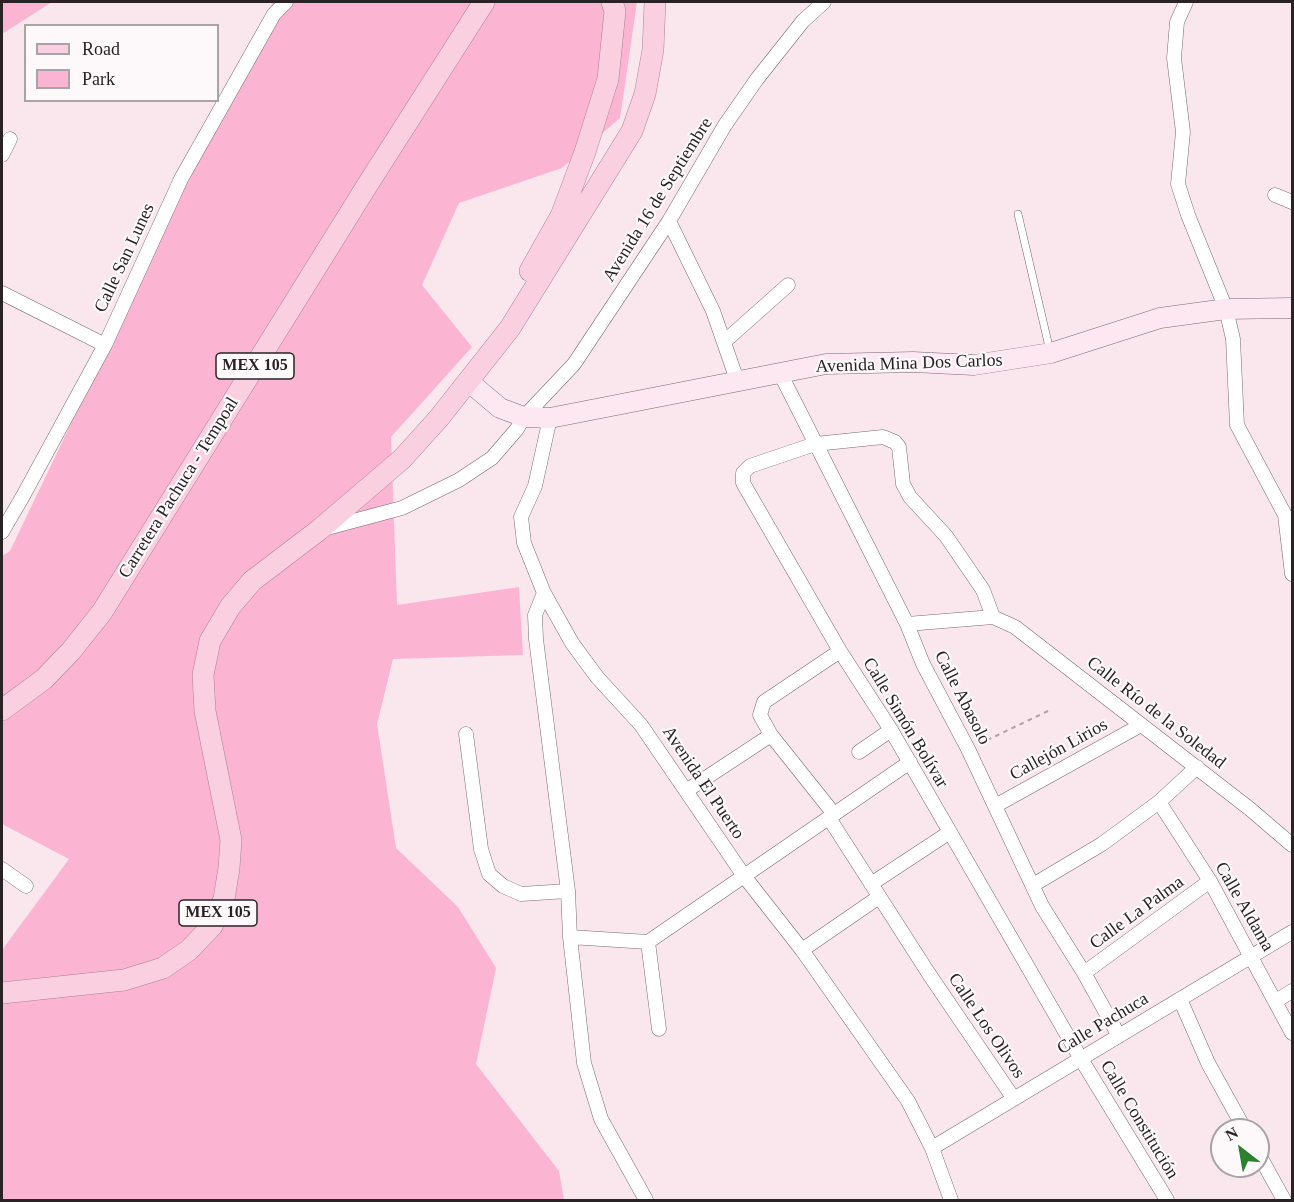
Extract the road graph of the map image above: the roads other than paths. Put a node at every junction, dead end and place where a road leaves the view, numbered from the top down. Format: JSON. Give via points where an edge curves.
{"nodes":[{"id":1,"x":286,"y":2,"type":"edge"},
{"id":2,"x":484,"y":2,"type":"edge"},
{"id":3,"x":612,"y":2,"type":"edge"},
{"id":4,"x":655,"y":2,"type":"edge"},
{"id":5,"x":824,"y":2,"type":"edge"},
{"id":6,"x":1186,"y":2,"type":"edge"},
{"id":7,"x":10,"y":139,"type":"dead end"},
{"id":8,"x":2,"y":155,"type":"edge"},
{"id":9,"x":1275,"y":195,"type":"dead end"},
{"id":10,"x":1293,"y":202,"type":"edge"},
{"id":11,"x":1018,"y":214,"type":"dead end"},
{"id":12,"x":669,"y":221,"type":"junction"},
{"id":13,"x":788,"y":285,"type":"dead end"},
{"id":14,"x":2,"y":293,"type":"edge"},
{"id":15,"x":1293,"y":308,"type":"edge"},
{"id":16,"x":1226,"y":309,"type":"junction"},
{"id":17,"x":510,"y":328,"type":"junction"},
{"id":18,"x":723,"y":342,"type":"junction"},
{"id":19,"x":105,"y":345,"type":"junction"},
{"id":20,"x":1051,"y":353,"type":"junction"},
{"id":21,"x":780,"y":373,"type":"junction"},
{"id":22,"x":736,"y":380,"type":"junction"},
{"id":23,"x":469,"y":381,"type":"junction"},
{"id":24,"x":524,"y":417,"type":"junction"},
{"id":25,"x":550,"y":418,"type":"junction"},
{"id":26,"x":815,"y":444,"type":"junction"},
{"id":27,"x":319,"y":530,"type":"junction"},
{"id":28,"x":2,"y":532,"type":"edge"},
{"id":29,"x":1293,"y":574,"type":"edge"},
{"id":30,"x":544,"y":593,"type":"junction"},
{"id":31,"x":993,"y":617,"type":"junction"},
{"id":32,"x":907,"y":624,"type":"junction"},
{"id":33,"x":840,"y":651,"type":"junction"},
{"id":34,"x":2,"y":710,"type":"edge"},
{"id":35,"x":1141,"y":725,"type":"junction"},
{"id":36,"x":891,"y":730,"type":"junction"},
{"id":37,"x":466,"y":734,"type":"dead end"},
{"id":38,"x":771,"y":735,"type":"junction"},
{"id":39,"x":859,"y":752,"type":"dead end"},
{"id":40,"x":910,"y":762,"type":"junction"},
{"id":41,"x":1197,"y":767,"type":"junction"},
{"id":42,"x":686,"y":790,"type":"junction"},
{"id":43,"x":1159,"y":802,"type":"junction"},
{"id":44,"x":995,"y":806,"type":"junction"},
{"id":45,"x":832,"y":816,"type":"junction"},
{"id":46,"x":950,"y":832,"type":"junction"},
{"id":47,"x":1293,"y":845,"type":"edge"},
{"id":48,"x":2,"y":869,"type":"edge"},
{"id":49,"x":744,"y":876,"type":"junction"},
{"id":50,"x":1210,"y":881,"type":"junction"},
{"id":51,"x":1033,"y":885,"type":"junction"},
{"id":52,"x":26,"y":886,"type":"dead end"},
{"id":53,"x":568,"y":891,"type":"junction"},
{"id":54,"x":875,"y":891,"type":"junction"},
{"id":55,"x":1293,"y":932,"type":"edge"},
{"id":56,"x":570,"y":937,"type":"junction"},
{"id":57,"x":648,"y":942,"type":"junction"},
{"id":58,"x":802,"y":950,"type":"junction"},
{"id":59,"x":1252,"y":956,"type":"junction"},
{"id":60,"x":1084,"y":973,"type":"junction"},
{"id":61,"x":1293,"y":991,"type":"edge"},
{"id":62,"x":2,"y":993,"type":"edge"},
{"id":63,"x":1180,"y":999,"type":"junction"},
{"id":64,"x":1276,"y":1001,"type":"junction"},
{"id":65,"x":659,"y":1029,"type":"dead end"},
{"id":66,"x":1293,"y":1033,"type":"edge"},
{"id":67,"x":1119,"y":1036,"type":"junction"},
{"id":68,"x":1081,"y":1059,"type":"junction"},
{"id":69,"x":1014,"y":1099,"type":"junction"},
{"id":70,"x":1238,"y":1118,"type":"edge"},
{"id":71,"x":932,"y":1148,"type":"junction"},
{"id":72,"x":1270,"y":1175,"type":"edge"},
{"id":73,"x":646,"y":1200,"type":"edge"},
{"id":74,"x":951,"y":1200,"type":"edge"},
{"id":75,"x":1167,"y":1200,"type":"edge"},
{"id":76,"x":1284,"y":1200,"type":"edge"}],
"edges":[{"from":1,"to":19,"type":"street","name":"Calle San Lunes","via":[[274,14],[181,179]]},
{"from":2,"to":34,"type":"main road","name":"Carretera Pachuca - Tempoal","number":"MEX 105","via":[[102,612],[44,679]]},
{"from":3,"to":17,"type":"main road","via":[[615,11],[605,90],[561,216],[521,286]]},
{"from":4,"to":17,"type":"main road","number":"MEX 105","via":[[653,50],[645,94],[632,131]]},
{"from":5,"to":12,"type":"street","name":"Avenida 16 de Septiembre","via":[[803,21],[738,106]]},
{"from":6,"to":16,"type":"street","via":[[1177,22],[1174,58],[1183,132],[1179,184]]},
{"from":7,"to":8,"type":"street"},
{"from":9,"to":10,"type":"street"},
{"from":11,"to":20,"type":"lane"},
{"from":12,"to":18,"type":"street","via":[[713,311]]},
{"from":12,"to":24,"type":"street","name":"Avenida 16 de Septiembre","via":[[574,364]]},
{"from":13,"to":18,"type":"street"},
{"from":14,"to":19,"type":"street"},
{"from":15,"to":16,"type":"street","name":"Avenida Mina Dos Carlos"},
{"from":16,"to":20,"type":"street","name":"Avenida Mina Dos Carlos","via":[[1160,318]]},
{"from":16,"to":29,"type":"street","via":[[1233,339],[1237,425],[1285,515]]},
{"from":17,"to":23,"type":"main road","number":"MEX 105"},
{"from":18,"to":22,"type":"street"},
{"from":19,"to":28,"type":"street","name":"Calle San Lunes"},
{"from":20,"to":21,"type":"street","name":"Avenida Mina Dos Carlos","via":[[974,365],[826,364]]},
{"from":21,"to":22,"type":"street","name":"Avenida Mina Dos Carlos"},
{"from":21,"to":26,"type":"street","name":"Calle Abasolo"},
{"from":22,"to":25,"type":"street","name":"Avenida Mina Dos Carlos"},
{"from":23,"to":24,"type":"street","name":"Avenida Mina Dos Carlos","via":[[500,408]]},
{"from":23,"to":27,"type":"main road","number":"MEX 105","via":[[402,459]]},
{"from":24,"to":25,"type":"street","name":"Avenida Mina Dos Carlos"},
{"from":24,"to":27,"type":"street","via":[[492,458],[459,480],[402,508]]},
{"from":25,"to":30,"type":"street","name":"Avenida El Puerto","via":[[535,486],[521,517],[524,543]]},
{"from":26,"to":31,"type":"street","via":[[883,437],[895,442],[903,484],[910,497],[946,536],[982,591]]},
{"from":26,"to":32,"type":"street","name":"Calle Abasolo"},
{"from":26,"to":33,"type":"street","name":"Calle Simón Bolívar","via":[[750,466],[743,473],[743,483]]},
{"from":27,"to":62,"type":"main road","number":"MEX 105","via":[[252,581],[230,607],[210,641],[203,675],[205,711],[231,840],[224,899],[212,926],[164,968],[124,980]]},
{"from":30,"to":42,"type":"street","name":"Avenida El Puerto","via":[[578,651],[641,725]]},
{"from":30,"to":53,"type":"street","via":[[535,615],[536,639]]},
{"from":31,"to":32,"type":"street"},
{"from":31,"to":35,"type":"street","name":"Calle Río de la Soledad","via":[[1015,627]]},
{"from":32,"to":44,"type":"street","name":"Calle Abasolo","via":[[923,664]]},
{"from":33,"to":36,"type":"street","name":"Calle Simón Bolívar"},
{"from":33,"to":38,"type":"street","via":[[764,702],[760,715]]},
{"from":35,"to":41,"type":"street","name":"Calle Río de la Soledad"},
{"from":35,"to":44,"type":"street","name":"Callejón Lirios"},
{"from":36,"to":39,"type":"street"},
{"from":36,"to":40,"type":"street","name":"Calle Simón Bolívar"},
{"from":37,"to":53,"type":"street","via":[[480,849],[489,874],[521,894]]},
{"from":38,"to":42,"type":"street"},
{"from":38,"to":45,"type":"street"},
{"from":40,"to":45,"type":"street"},
{"from":40,"to":46,"type":"street","name":"Calle Simón Bolívar"},
{"from":41,"to":43,"type":"street"},
{"from":41,"to":47,"type":"street","name":"Calle Río de la Soledad"},
{"from":42,"to":49,"type":"street","name":"Avenida El Puerto"},
{"from":43,"to":50,"type":"street","name":"Calle Aldama"},
{"from":43,"to":51,"type":"street","via":[[1102,844]]},
{"from":44,"to":51,"type":"street","name":"Calle Abasolo"},
{"from":45,"to":49,"type":"street"},
{"from":45,"to":54,"type":"street"},
{"from":46,"to":54,"type":"street"},
{"from":46,"to":68,"type":"street","name":"Calle Simón Bolívar"},
{"from":48,"to":52,"type":"street"},
{"from":49,"to":57,"type":"street"},
{"from":49,"to":58,"type":"street","name":"Avenida El Puerto"},
{"from":50,"to":59,"type":"street","name":"Calle Aldama"},
{"from":50,"to":60,"type":"street","name":"Calle La Palma"},
{"from":51,"to":60,"type":"street","name":"Calle Abasolo"},
{"from":53,"to":56,"type":"street"},
{"from":54,"to":58,"type":"street"},
{"from":54,"to":69,"type":"street","name":"Calle Los Olivos"},
{"from":55,"to":59,"type":"street","name":"Calle Pachuca"},
{"from":56,"to":57,"type":"street"},
{"from":56,"to":73,"type":"street","via":[[584,1063],[601,1119]]},
{"from":57,"to":65,"type":"street"},
{"from":58,"to":71,"type":"street","name":"Avenida El Puerto","via":[[908,1101]]},
{"from":59,"to":63,"type":"street","name":"Calle Pachuca"},
{"from":59,"to":64,"type":"street","name":"Calle Aldama"},
{"from":60,"to":67,"type":"street","name":"Calle Abasolo"},
{"from":61,"to":64,"type":"street"},
{"from":63,"to":67,"type":"street","name":"Calle Pachuca"},
{"from":63,"to":70,"type":"street","via":[[1208,1063]]},
{"from":64,"to":66,"type":"street","name":"Calle Aldama"},
{"from":67,"to":68,"type":"street","name":"Calle Pachuca"},
{"from":68,"to":69,"type":"street","name":"Calle Pachuca"},
{"from":68,"to":75,"type":"street","name":"Calle Constitución"},
{"from":69,"to":71,"type":"street","name":"Calle Pachuca"},
{"from":71,"to":74,"type":"street","name":"Avenida El Puerto"},
{"from":72,"to":76,"type":"street"}]}
